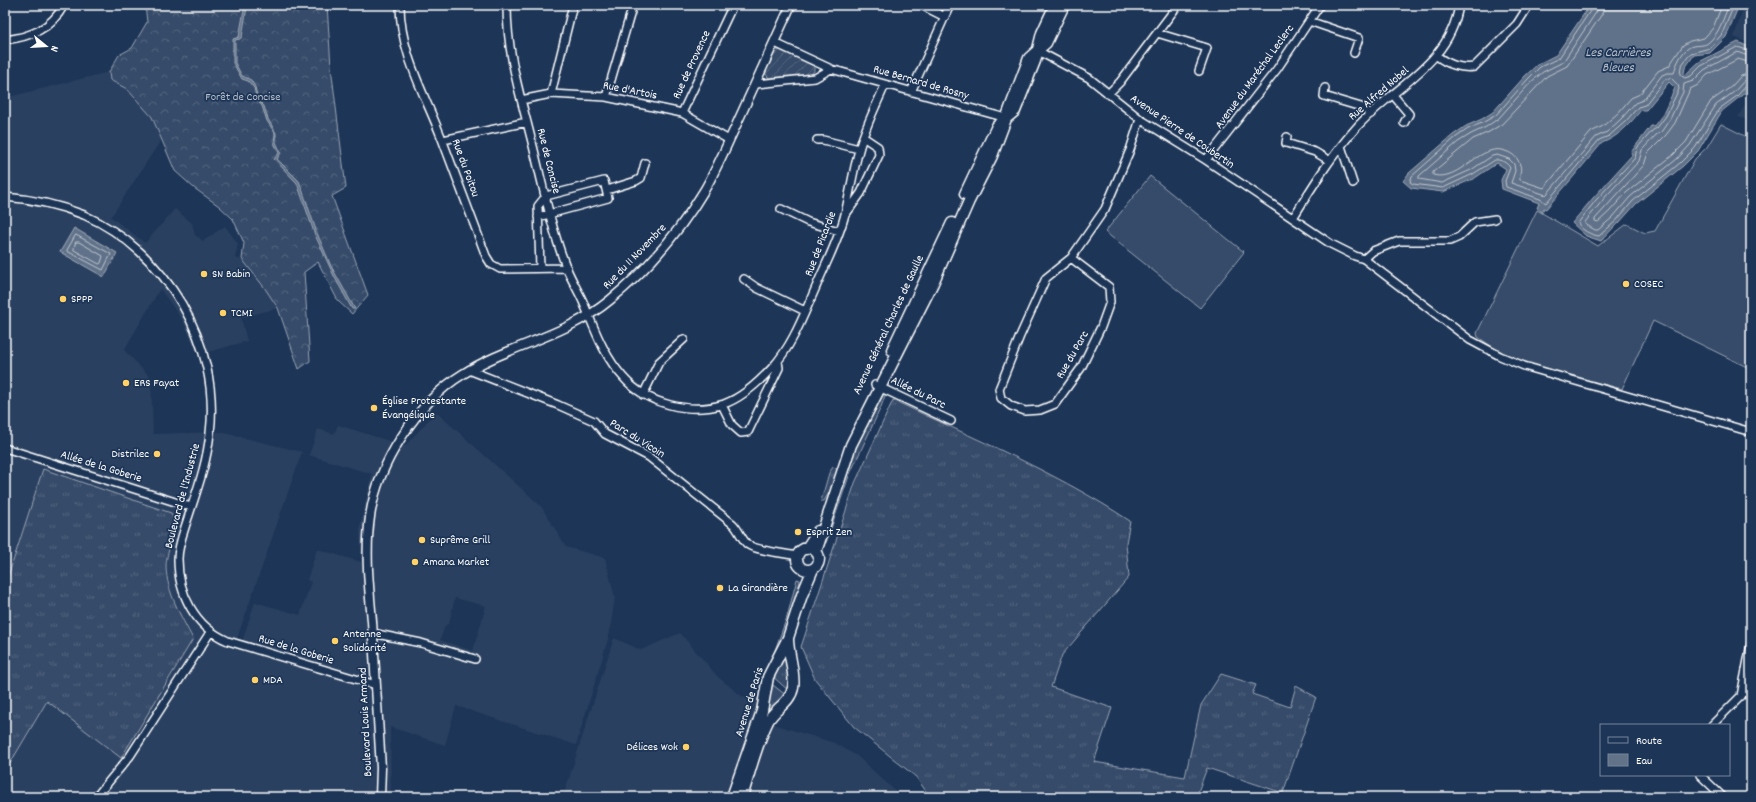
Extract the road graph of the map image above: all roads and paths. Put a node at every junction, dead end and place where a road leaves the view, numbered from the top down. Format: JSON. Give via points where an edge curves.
{"nodes":[{"id":1,"x":64,"y":5,"type":"edge"},
{"id":2,"x":400,"y":5,"type":"edge"},
{"id":3,"x":507,"y":5,"type":"edge"},
{"id":4,"x":573,"y":5,"type":"edge"},
{"id":5,"x":633,"y":5,"type":"edge"},
{"id":6,"x":733,"y":5,"type":"edge"},
{"id":7,"x":791,"y":5,"type":"edge"},
{"id":8,"x":920,"y":5,"type":"edge"},
{"id":9,"x":950,"y":5,"type":"edge"},
{"id":10,"x":1055,"y":5,"type":"edge"},
{"id":11,"x":1064,"y":5,"type":"edge"},
{"id":12,"x":1178,"y":5,"type":"edge"},
{"id":13,"x":1320,"y":5,"type":"edge"},
{"id":14,"x":1459,"y":5,"type":"edge"},
{"id":15,"x":1529,"y":5,"type":"edge"},
{"id":16,"x":944,"y":17,"type":"junction"},
{"id":17,"x":1309,"y":21,"type":"junction"},
{"id":18,"x":1157,"y":33,"type":"junction"},
{"id":19,"x":5,"y":40,"type":"edge"},
{"id":20,"x":775,"y":43,"type":"junction"},
{"id":21,"x":1038,"y":51,"type":"junction"},
{"id":22,"x":1354,"y":53,"type":"dead end"},
{"id":23,"x":1437,"y":56,"type":"junction"},
{"id":24,"x":831,"y":69,"type":"junction"},
{"id":25,"x":1199,"y":71,"type":"dead end"},
{"id":26,"x":756,"y":84,"type":"junction"},
{"id":27,"x":885,"y":85,"type":"junction"},
{"id":28,"x":1325,"y":88,"type":"dead end"},
{"id":29,"x":911,"y":92,"type":"junction"},
{"id":30,"x":551,"y":94,"type":"junction"},
{"id":31,"x":1108,"y":94,"type":"junction"},
{"id":32,"x":1393,"y":95,"type":"junction"},
{"id":33,"x":606,"y":97,"type":"junction"},
{"id":34,"x":521,"y":100,"type":"junction"},
{"id":35,"x":682,"y":113,"type":"junction"},
{"id":36,"x":1371,"y":114,"type":"junction"},
{"id":37,"x":1006,"y":118,"type":"junction"},
{"id":38,"x":1140,"y":119,"type":"junction"},
{"id":39,"x":527,"y":122,"type":"junction"},
{"id":40,"x":1404,"y":123,"type":"dead end"},
{"id":41,"x":863,"y":137,"type":"junction"},
{"id":42,"x":1287,"y":137,"type":"dead end"},
{"id":43,"x":443,"y":140,"type":"junction"},
{"id":44,"x":729,"y":140,"type":"junction"},
{"id":45,"x":817,"y":140,"type":"dead end"},
{"id":46,"x":1341,"y":146,"type":"junction"},
{"id":47,"x":859,"y":149,"type":"junction"},
{"id":48,"x":1206,"y":160,"type":"junction"},
{"id":49,"x":1330,"y":161,"type":"junction"},
{"id":50,"x":645,"y":163,"type":"dead end"},
{"id":51,"x":1353,"y":183,"type":"dead end"},
{"id":52,"x":607,"y":190,"type":"junction"},
{"id":53,"x":546,"y":196,"type":"junction"},
{"id":54,"x":5,"y":197,"type":"edge"},
{"id":55,"x":781,"y":208,"type":"dead end"},
{"id":56,"x":551,"y":213,"type":"junction"},
{"id":57,"x":844,"y":216,"type":"junction"},
{"id":58,"x":538,"y":217,"type":"junction"},
{"id":59,"x":1293,"y":218,"type":"junction"},
{"id":60,"x":1495,"y":219,"type":"dead end"},
{"id":61,"x":839,"y":231,"type":"junction"},
{"id":62,"x":1070,"y":258,"type":"junction"},
{"id":63,"x":1364,"y":258,"type":"junction"},
{"id":64,"x":540,"y":268,"type":"junction"},
{"id":65,"x":567,"y":268,"type":"junction"},
{"id":66,"x":744,"y":279,"type":"dead end"},
{"id":67,"x":806,"y":310,"type":"junction"},
{"id":68,"x":589,"y":316,"type":"junction"},
{"id":69,"x":684,"y":339,"type":"dead end"},
{"id":70,"x":778,"y":361,"type":"junction"},
{"id":71,"x":469,"y":370,"type":"junction"},
{"id":72,"x":878,"y":386,"type":"junction"},
{"id":73,"x":643,"y":396,"type":"junction"},
{"id":74,"x":722,"y":404,"type":"junction"},
{"id":75,"x":951,"y":421,"type":"dead end"},
{"id":76,"x":1751,"y":432,"type":"edge"},
{"id":77,"x":5,"y":448,"type":"edge"},
{"id":78,"x":191,"y":507,"type":"junction"},
{"id":79,"x":811,"y":550,"type":"junction"},
{"id":80,"x":798,"y":556,"type":"junction"},
{"id":81,"x":801,"y":567,"type":"junction"},
{"id":82,"x":813,"y":569,"type":"junction"},
{"id":83,"x":802,"y":595,"type":"junction"},
{"id":84,"x":211,"y":631,"type":"junction"},
{"id":85,"x":372,"y":633,"type":"junction"},
{"id":86,"x":788,"y":638,"type":"junction"},
{"id":87,"x":1751,"y":644,"type":"edge"},
{"id":88,"x":475,"y":659,"type":"dead end"},
{"id":89,"x":376,"y":685,"type":"junction"},
{"id":90,"x":1751,"y":686,"type":"edge"},
{"id":91,"x":1741,"y":696,"type":"junction"},
{"id":92,"x":1713,"y":724,"type":"edge"},
{"id":93,"x":1701,"y":776,"type":"edge"},
{"id":94,"x":96,"y":797,"type":"edge"},
{"id":95,"x":380,"y":797,"type":"edge"},
{"id":96,"x":732,"y":797,"type":"edge"},
{"id":97,"x":742,"y":797,"type":"edge"},
{"id":98,"x":1724,"y":797,"type":"edge"}],
"edges":[{"from":1,"to":19,"type":"street","via":[[60,13],[43,29],[24,38]]},
{"from":2,"to":43,"type":"street","name":"Rue du Poitou","via":[[404,42]]},
{"from":3,"to":34,"type":"street","name":"Rue de Concise","via":[[512,64]]},
{"from":4,"to":30,"type":"street"},
{"from":5,"to":33,"type":"street"},
{"from":6,"to":35,"type":"street","name":"Rue de Provence"},
{"from":7,"to":20,"type":"street","name":"Rue du 11 Novembre"},
{"from":8,"to":16,"type":"street"},
{"from":9,"to":16,"type":"street"},
{"from":10,"to":21,"type":"main road","name":"Avenue Général Charles de Gaulle","via":[[1042,33]]},
{"from":11,"to":21,"type":"main road","name":"Avenue Général Charles de Gaulle","via":[[1046,43]]},
{"from":12,"to":18,"type":"street"},
{"from":13,"to":17,"type":"street","name":"Avenue du Maréchal Leclerc"},
{"from":14,"to":23,"type":"street","name":"Rue Alfred Nobel","via":[[1448,40]]},
{"from":15,"to":23,"type":"street","via":[[1518,24],[1474,67],[1467,68],[1446,62]]},
{"from":16,"to":29,"type":"street"},
{"from":17,"to":22,"type":"street","via":[[1359,38]]},
{"from":17,"to":48,"type":"street","name":"Avenue du Maréchal Leclerc"},
{"from":18,"to":25,"type":"street","via":[[1207,48]]},
{"from":18,"to":31,"type":"street"},
{"from":20,"to":24,"type":"street","name":"Rue Bernard de Rosny"},
{"from":20,"to":26,"type":"street","name":"Rue du 11 Novembre"},
{"from":21,"to":31,"type":"street","name":"Avenue Pierre de Coubertin","via":[[1075,70]]},
{"from":21,"to":37,"type":"main road","name":"Avenue Général Charles de Gaulle","via":[[1029,58]]},
{"from":23,"to":32,"type":"street","name":"Rue Alfred Nobel"},
{"from":24,"to":26,"type":"street","via":[[815,78]]},
{"from":24,"to":27,"type":"street","name":"Rue Bernard de Rosny"},
{"from":26,"to":44,"type":"street","name":"Rue du 11 Novembre"},
{"from":27,"to":29,"type":"street","name":"Rue Bernard de Rosny"},
{"from":27,"to":41,"type":"street","name":"Rue de Picardie"},
{"from":28,"to":36,"type":"street","via":[[1324,96],[1361,107]]},
{"from":29,"to":37,"type":"street","name":"Rue Bernard de Rosny"},
{"from":30,"to":33,"type":"street","name":"Rue d'Artois"},
{"from":30,"to":34,"type":"street","name":"Rue d'Artois"},
{"from":31,"to":38,"type":"street","name":"Avenue Pierre de Coubertin"},
{"from":32,"to":36,"type":"street","name":"Rue Alfred Nobel"},
{"from":32,"to":40,"type":"street","via":[[1409,114]]},
{"from":33,"to":35,"type":"street","name":"Rue d'Artois"},
{"from":34,"to":39,"type":"street","name":"Rue de Concise"},
{"from":35,"to":44,"type":"street","name":"Rue d'Artois"},
{"from":36,"to":46,"type":"street","name":"Rue Alfred Nobel"},
{"from":37,"to":72,"type":"main road","name":"Avenue Général Charles de Gaulle","via":[[993,133]]},
{"from":38,"to":48,"type":"street","name":"Avenue Pierre de Coubertin"},
{"from":38,"to":62,"type":"street","name":"Rue du Parc","via":[[1105,209]]},
{"from":39,"to":43,"type":"street"},
{"from":39,"to":53,"type":"street","name":"Rue de Concise"},
{"from":41,"to":47,"type":"street","name":"Rue de Picardie"},
{"from":41,"to":57,"type":"street","via":[[878,147],[879,155],[861,193]]},
{"from":42,"to":49,"type":"street","via":[[1286,143],[1315,152]]},
{"from":43,"to":64,"type":"street","name":"Rue du Poitou","via":[[491,264],[500,269]]},
{"from":44,"to":68,"type":"street","name":"Rue du 11 Novembre","via":[[706,188],[668,242],[611,300]]},
{"from":45,"to":47,"type":"street"},
{"from":46,"to":49,"type":"street","name":"Rue Alfred Nobel"},
{"from":46,"to":51,"type":"street"},
{"from":47,"to":57,"type":"street","name":"Rue de Picardie"},
{"from":48,"to":59,"type":"street","name":"Avenue Pierre de Coubertin"},
{"from":49,"to":59,"type":"street","name":"Rue Alfred Nobel"},
{"from":50,"to":52,"type":"street","via":[[641,178]]},
{"from":52,"to":53,"type":"street","via":[[604,181]]},
{"from":52,"to":56,"type":"street","via":[[608,198]]},
{"from":53,"to":56,"type":"street","name":"Rue de Concise"},
{"from":53,"to":58,"type":"street","via":[[538,206]]},
{"from":54,"to":78,"type":"street","name":"Boulevard de l'Industrie","via":[[57,206],[108,228],[131,244],[150,262],[180,302],[201,346],[208,375],[210,399],[211,425],[208,448]]},
{"from":55,"to":61,"type":"street","via":[[808,222]]},
{"from":56,"to":58,"type":"street"},
{"from":56,"to":65,"type":"street","name":"Rue de Concise"},
{"from":57,"to":61,"type":"street","name":"Rue de Picardie"},
{"from":58,"to":64,"type":"street"},
{"from":59,"to":63,"type":"street","name":"Avenue Pierre de Coubertin","via":[[1342,250]]},
{"from":60,"to":63,"type":"street","via":[[1475,222],[1459,237],[1450,241],[1399,242],[1373,251]]},
{"from":61,"to":67,"type":"street","name":"Rue de Picardie"},
{"from":62,"to":62,"type":"street","name":"Rue du Parc","via":[[1046,278],[999,389],[1001,398],[1011,406],[1025,411],[1040,410],[1055,404],[1081,368],[1110,302],[1109,287]]},
{"from":63,"to":76,"type":"street","name":"Avenue Pierre de Coubertin","via":[[1470,340],[1500,356],[1524,366]]},
{"from":64,"to":65,"type":"street","name":"Rue du Poitou"},
{"from":65,"to":68,"type":"street","name":"Rue de Concise"},
{"from":66,"to":67,"type":"street","via":[[757,288]]},
{"from":67,"to":70,"type":"street","name":"Rue de Picardie"},
{"from":68,"to":71,"type":"street","name":"Rue du 11 Novembre"},
{"from":68,"to":73,"type":"street","name":"Rue de Picardie","via":[[610,361],[624,379]]},
{"from":69,"to":73,"type":"street","via":[[659,362]]},
{"from":70,"to":74,"type":"street","name":"Rue de Picardie","via":[[746,391]]},
{"from":70,"to":74,"type":"street","name":"Rue de Picardie","via":[[779,368],[748,432],[737,431]]},
{"from":71,"to":80,"type":"street","name":"Parc du Vicoin","via":[[594,421],[605,434],[649,457],[733,524],[750,547]]},
{"from":71,"to":85,"type":"street","name":"Boulevard Louis Armand","via":[[449,385],[413,420],[396,446],[378,486],[370,516],[368,555]]},
{"from":72,"to":75,"type":"street","name":"Allée du Parc"},
{"from":72,"to":79,"type":"main road","name":"Avenue Général Charles de Gaulle","via":[[848,444]]},
{"from":73,"to":74,"type":"street","name":"Rue de Picardie","via":[[685,407]]},
{"from":77,"to":78,"type":"street","name":"Allée de la Goberie"},
{"from":78,"to":84,"type":"street","name":"Boulevard de l'Industrie","via":[[178,552],[180,584],[195,614]]},
{"from":79,"to":80,"type":"main road","name":"Avenue Général Charles de Gaulle","via":[[803,550]]},
{"from":79,"to":82,"type":"main road","name":"Avenue Général Charles de Gaulle","via":[[819,561]]},
{"from":80,"to":81,"type":"main road"},
{"from":81,"to":82,"type":"main road"},
{"from":81,"to":83,"type":"main road","name":"Avenue de Paris"},
{"from":82,"to":83,"type":"main road","name":"Avenue de Paris"},
{"from":83,"to":86,"type":"main road","name":"Avenue de Paris"},
{"from":84,"to":89,"type":"street","name":"Rue de la Goberie","via":[[228,641]]},
{"from":84,"to":94,"type":"street","via":[[134,750]]},
{"from":85,"to":88,"type":"street","via":[[421,643]]},
{"from":85,"to":89,"type":"street","name":"Boulevard Louis Armand"},
{"from":86,"to":96,"type":"main road","name":"Avenue de Paris","via":[[768,677],[760,719]]},
{"from":86,"to":97,"type":"main road","name":"Avenue de Paris","via":[[793,689],[788,700],[768,722]]},
{"from":87,"to":91,"type":"street"},
{"from":89,"to":95,"type":"street","name":"Boulevard Louis Armand","via":[[381,768]]},
{"from":90,"to":91,"type":"street"},
{"from":91,"to":92,"type":"street"},
{"from":93,"to":98,"type":"street"}]}
